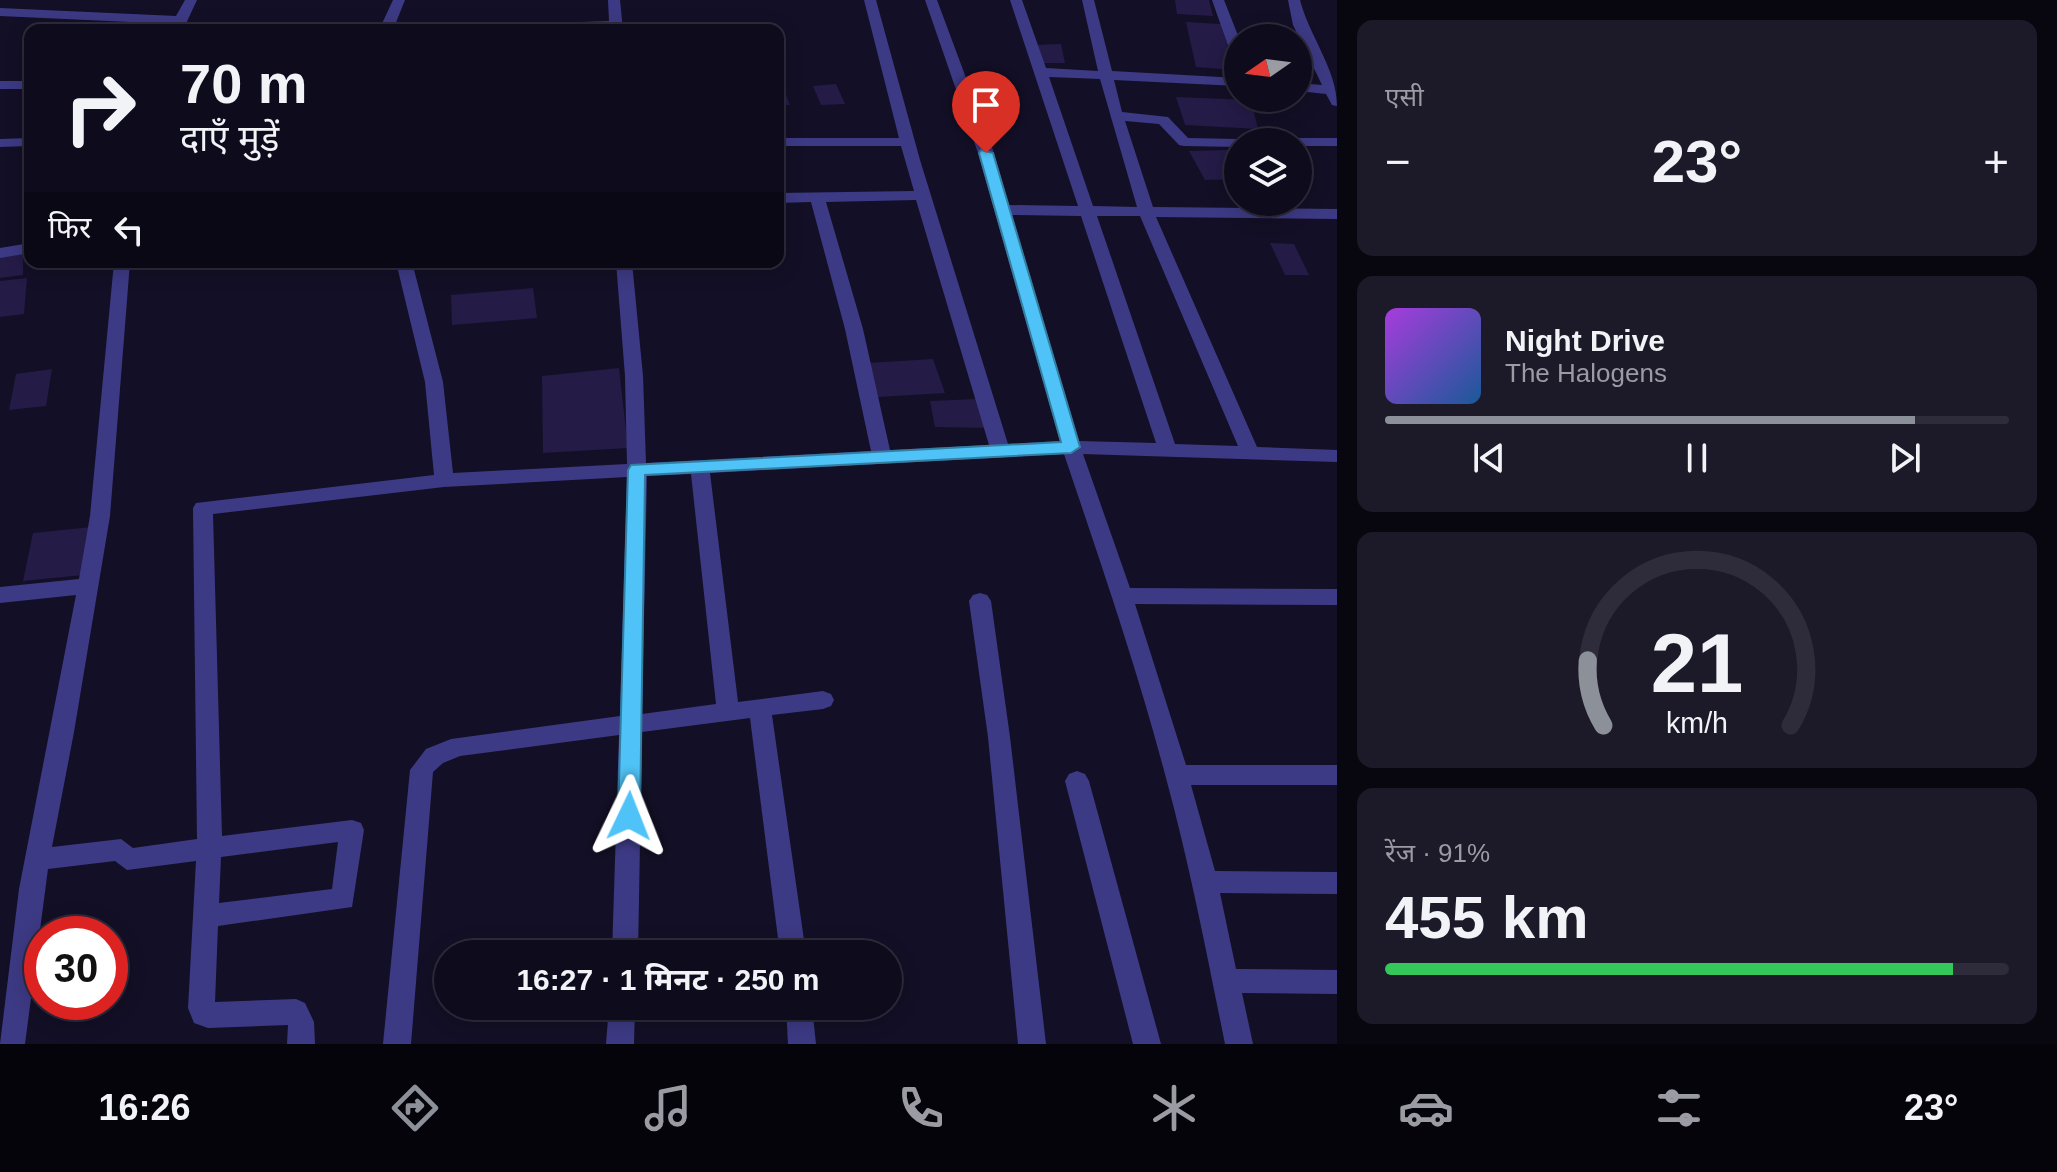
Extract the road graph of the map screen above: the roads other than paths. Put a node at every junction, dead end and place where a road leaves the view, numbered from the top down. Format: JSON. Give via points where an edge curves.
{"nodes":[{"id":1,"x":191,"y":0,"type":"edge"},
{"id":2,"x":399,"y":0,"type":"edge"},
{"id":3,"x":614,"y":0,"type":"edge"},
{"id":4,"x":870,"y":0,"type":"edge"},
{"id":5,"x":931,"y":0,"type":"edge"},
{"id":6,"x":1016,"y":0,"type":"edge"},
{"id":7,"x":1088,"y":0,"type":"edge"},
{"id":8,"x":1218,"y":0,"type":"edge"},
{"id":9,"x":1294,"y":0,"type":"edge"},
{"id":10,"x":0,"y":12,"type":"edge"},
{"id":11,"x":164,"y":24,"type":"edge"},
{"id":12,"x":179,"y":24,"type":"edge"},
{"id":13,"x":389,"y":24,"type":"edge"},
{"id":14,"x":616,"y":24,"type":"edge"},
{"id":15,"x":1227,"y":24,"type":"edge"},
{"id":16,"x":1041,"y":72,"type":"junction"},
{"id":17,"x":1106,"y":74,"type":"junction"},
{"id":18,"x":1224,"y":81,"type":"edge"},
{"id":19,"x":0,"y":85,"type":"edge"},
{"id":20,"x":24,"y":85,"type":"edge"},
{"id":21,"x":1312,"y":90,"type":"edge"},
{"id":22,"x":1335,"y":94,"type":"edge"},
{"id":23,"x":1116,"y":116,"type":"junction"},
{"id":24,"x":24,"y":142,"type":"edge"},
{"id":25,"x":784,"y":142,"type":"edge"},
{"id":26,"x":907,"y":142,"type":"junction"},
{"id":27,"x":1312,"y":142,"type":"edge"},
{"id":28,"x":1337,"y":142,"type":"edge"},
{"id":29,"x":0,"y":143,"type":"edge"},
{"id":30,"x":1224,"y":143,"type":"edge"},
{"id":31,"x":922,"y":195,"type":"junction"},
{"id":32,"x":817,"y":197,"type":"junction"},
{"id":33,"x":784,"y":198,"type":"edge"},
{"id":34,"x":1087,"y":209,"type":"junction"},
{"id":35,"x":1001,"y":210,"type":"junction"},
{"id":36,"x":1146,"y":211,"type":"junction"},
{"id":37,"x":1337,"y":214,"type":"edge"},
{"id":38,"x":24,"y":249,"type":"edge"},
{"id":39,"x":0,"y":253,"type":"edge"},
{"id":40,"x":121,"y":268,"type":"edge"},
{"id":41,"x":406,"y":268,"type":"edge"},
{"id":42,"x":624,"y":268,"type":"edge"},
{"id":43,"x":1071,"y":447,"type":"junction"},
{"id":44,"x":1000,"y":449,"type":"junction"},
{"id":45,"x":1168,"y":451,"type":"junction"},
{"id":46,"x":1251,"y":454,"type":"junction"},
{"id":47,"x":1337,"y":456,"type":"edge"},
{"id":48,"x":882,"y":457,"type":"junction"},
{"id":49,"x":700,"y":467,"type":"junction"},
{"id":50,"x":637,"y":470,"type":"junction"},
{"id":51,"x":444,"y":480,"type":"junction"},
{"id":52,"x":89,"y":586,"type":"junction"},
{"id":53,"x":0,"y":595,"type":"edge"},
{"id":54,"x":1122,"y":596,"type":"junction"},
{"id":55,"x":1337,"y":597,"type":"edge"},
{"id":56,"x":980,"y":601,"type":"dead end"},
{"id":57,"x":823,"y":700,"type":"dead end"},
{"id":58,"x":760,"y":709,"type":"junction"},
{"id":59,"x":728,"y":712,"type":"junction"},
{"id":60,"x":632,"y":725,"type":"junction"},
{"id":61,"x":1177,"y":775,"type":"junction"},
{"id":62,"x":1337,"y":775,"type":"edge"},
{"id":63,"x":1077,"y":781,"type":"dead end"},
{"id":64,"x":209,"y":847,"type":"junction"},
{"id":65,"x":37,"y":859,"type":"junction"},
{"id":66,"x":1205,"y":882,"type":"junction"},
{"id":67,"x":1337,"y":883,"type":"edge"},
{"id":68,"x":205,"y":916,"type":"junction"},
{"id":69,"x":625,"y":940,"type":"edge"},
{"id":70,"x":791,"y":940,"type":"edge"},
{"id":71,"x":1228,"y":981,"type":"junction"},
{"id":72,"x":1337,"y":982,"type":"edge"},
{"id":73,"x":621,"y":1020,"type":"edge"},
{"id":74,"x":800,"y":1020,"type":"edge"},
{"id":75,"x":11,"y":1044,"type":"edge"},
{"id":76,"x":301,"y":1044,"type":"edge"},
{"id":77,"x":397,"y":1044,"type":"edge"},
{"id":78,"x":620,"y":1044,"type":"edge"},
{"id":79,"x":802,"y":1044,"type":"edge"},
{"id":80,"x":1032,"y":1044,"type":"edge"},
{"id":81,"x":1147,"y":1044,"type":"edge"},
{"id":82,"x":1239,"y":1044,"type":"edge"}],
"edges":[{"from":1,"to":12,"type":"street"},
{"from":2,"to":13,"type":"street"},
{"from":3,"to":14,"type":"street"},
{"from":4,"to":26,"type":"street"},
{"from":5,"to":35,"type":"street"},
{"from":6,"to":16,"type":"street"},
{"from":7,"to":17,"type":"street"},
{"from":8,"to":15,"type":"street"},
{"from":9,"to":22,"type":"street","via":[[1300,25]]},
{"from":10,"to":11,"type":"street"},
{"from":16,"to":17,"type":"street"},
{"from":16,"to":34,"type":"street"},
{"from":17,"to":18,"type":"street"},
{"from":17,"to":23,"type":"street"},
{"from":19,"to":20,"type":"street"},
{"from":21,"to":22,"type":"street"},
{"from":23,"to":30,"type":"street","via":[[1163,120],[1184,142]]},
{"from":23,"to":36,"type":"street"},
{"from":24,"to":29,"type":"street"},
{"from":25,"to":26,"type":"street"},
{"from":26,"to":31,"type":"street"},
{"from":27,"to":28,"type":"street"},
{"from":31,"to":32,"type":"street"},
{"from":31,"to":44,"type":"street"},
{"from":32,"to":33,"type":"street"},
{"from":32,"to":48,"type":"street"},
{"from":34,"to":35,"type":"street"},
{"from":34,"to":36,"type":"street"},
{"from":34,"to":45,"type":"street"},
{"from":35,"to":43,"type":"street"},
{"from":36,"to":37,"type":"street"},
{"from":36,"to":46,"type":"street"},
{"from":38,"to":39,"type":"street"},
{"from":40,"to":52,"type":"street"},
{"from":41,"to":51,"type":"street","via":[[434,382]]},
{"from":42,"to":50,"type":"street"},
{"from":43,"to":44,"type":"street"},
{"from":43,"to":45,"type":"street"},
{"from":43,"to":54,"type":"street"},
{"from":44,"to":48,"type":"street"},
{"from":45,"to":46,"type":"street"},
{"from":46,"to":47,"type":"street"},
{"from":48,"to":49,"type":"street"},
{"from":49,"to":50,"type":"street"},
{"from":49,"to":59,"type":"street"},
{"from":50,"to":51,"type":"street"},
{"from":50,"to":60,"type":"street"},
{"from":51,"to":64,"type":"street","via":[[203,508]]},
{"from":52,"to":53,"type":"street"},
{"from":52,"to":65,"type":"street"},
{"from":54,"to":55,"type":"street"},
{"from":54,"to":61,"type":"street"},
{"from":56,"to":80,"type":"street"},
{"from":57,"to":58,"type":"street"},
{"from":58,"to":59,"type":"street"},
{"from":58,"to":70,"type":"street"},
{"from":59,"to":60,"type":"street"},
{"from":60,"to":69,"type":"street"},
{"from":60,"to":77,"type":"street","via":[[448,749],[427,761],[413,851]]},
{"from":61,"to":62,"type":"street"},
{"from":61,"to":66,"type":"street"},
{"from":63,"to":81,"type":"street"},
{"from":64,"to":65,"type":"street","via":[[127,859],[121,850]]},
{"from":64,"to":68,"type":"street"},
{"from":64,"to":68,"type":"street","via":[[352,830],[343,899]]},
{"from":65,"to":75,"type":"street"},
{"from":66,"to":67,"type":"street"},
{"from":66,"to":71,"type":"street"},
{"from":68,"to":76,"type":"street","via":[[203,1014],[296,1012]]},
{"from":71,"to":72,"type":"street"},
{"from":71,"to":82,"type":"street"},
{"from":73,"to":78,"type":"street"},
{"from":74,"to":79,"type":"street"}]}
